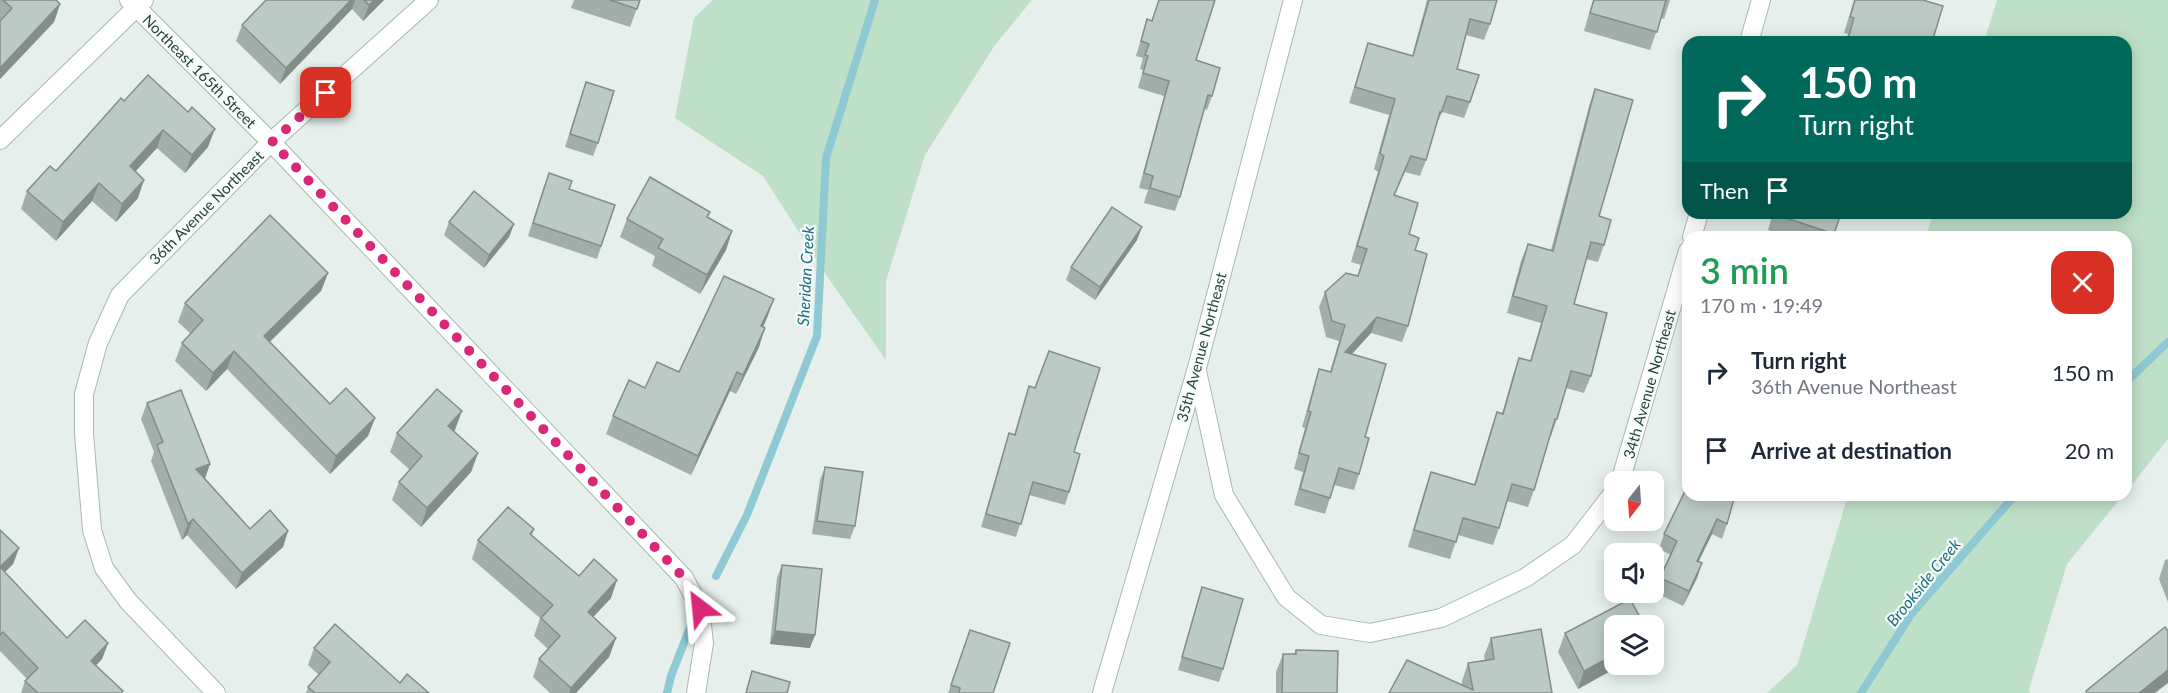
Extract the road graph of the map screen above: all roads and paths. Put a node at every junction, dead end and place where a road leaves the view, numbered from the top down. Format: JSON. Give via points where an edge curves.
{"nodes":[{"id":1,"x":429,"y":0,"type":"edge"},
{"id":2,"x":1293,"y":0,"type":"edge"},
{"id":3,"x":1761,"y":0,"type":"edge"},
{"id":4,"x":136,"y":2,"type":"edge"},
{"id":5,"x":1751,"y":36,"type":"edge"},
{"id":6,"x":0,"y":140,"type":"edge"},
{"id":7,"x":272,"y":142,"type":"junction"},
{"id":8,"x":1682,"y":271,"type":"edge"},
{"id":9,"x":1197,"y":368,"type":"junction"},
{"id":10,"x":1623,"y":471,"type":"edge"},
{"id":11,"x":1604,"y":505,"type":"edge"},
{"id":12,"x":216,"y":693,"type":"edge"},
{"id":13,"x":696,"y":693,"type":"edge"},
{"id":14,"x":1102,"y":693,"type":"edge"}],
"edges":[{"from":1,"to":7,"type":"street","name":"36th Avenue Northeast"},
{"from":2,"to":9,"type":"street","name":"35th Avenue Northeast"},
{"from":3,"to":5,"type":"street"},
{"from":4,"to":6,"type":"street"},
{"from":4,"to":7,"type":"street","name":"Northeast 165th Street"},
{"from":7,"to":12,"type":"street","name":"36th Avenue Northeast","via":[[120,295],[98,343],[84,394],[92,530],[104,568],[128,602]]},
{"from":7,"to":13,"type":"street","name":"Northeast 165th Street","via":[[684,578],[700,608],[704,644]]},
{"from":8,"to":10,"type":"street","name":"34th Avenue Northeast"},
{"from":9,"to":11,"type":"street","via":[[1224,495],[1286,597],[1321,625],[1370,633],[1441,618],[1525,578],[1573,545]]},
{"from":9,"to":14,"type":"street","name":"35th Avenue Northeast"}]}
